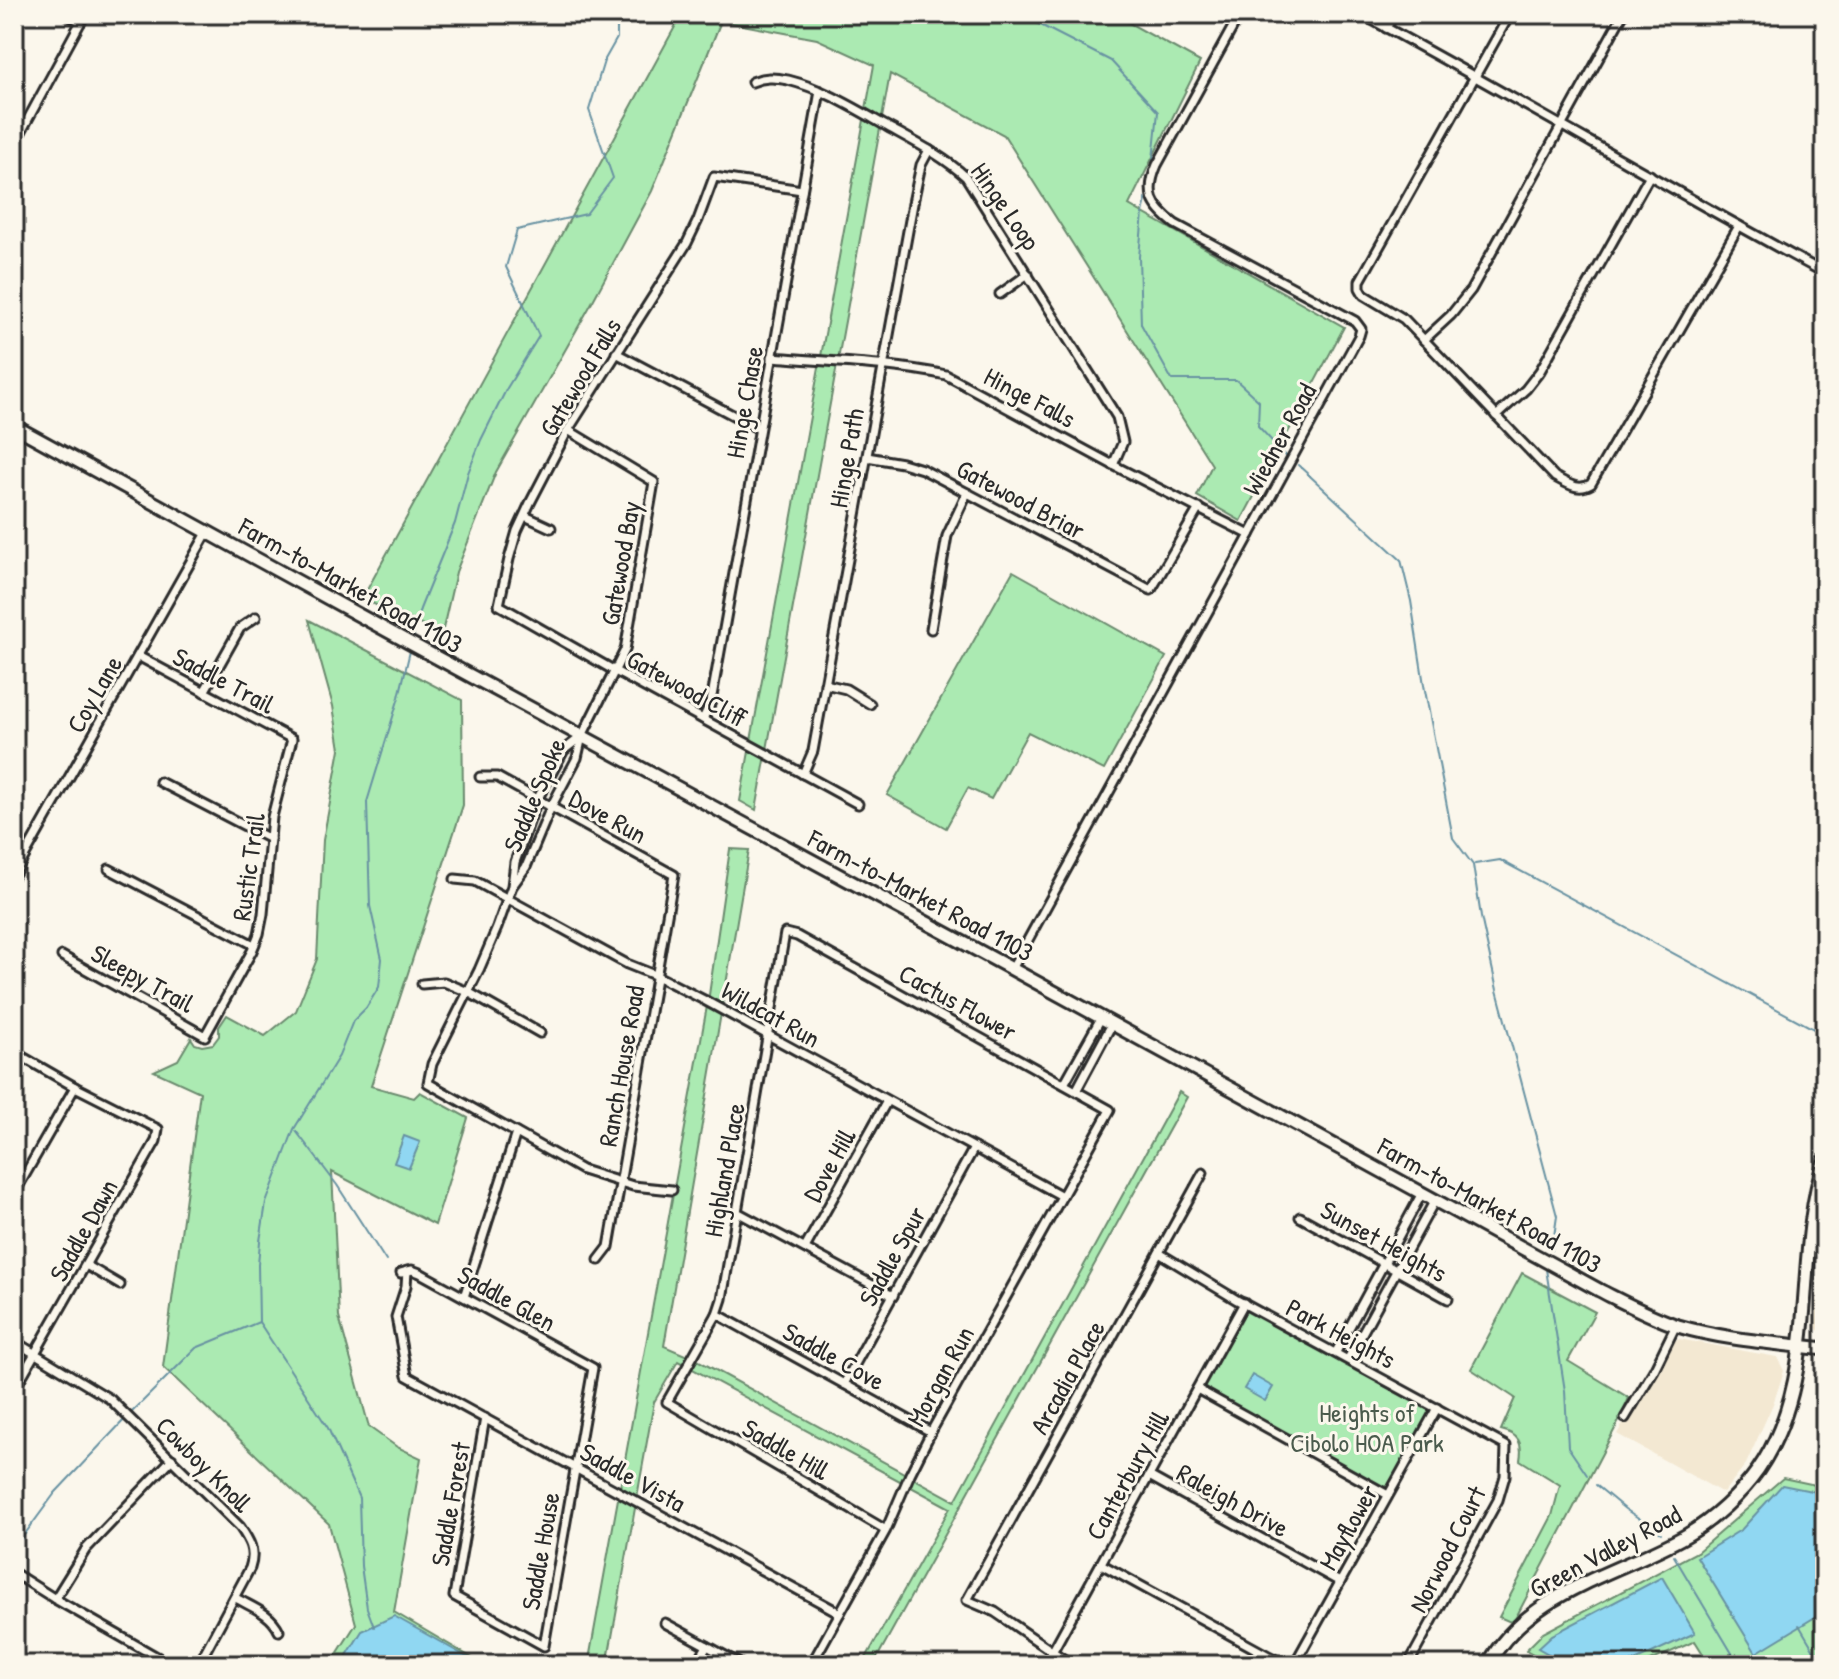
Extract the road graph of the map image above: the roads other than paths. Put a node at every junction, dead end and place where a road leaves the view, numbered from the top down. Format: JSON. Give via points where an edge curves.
{"nodes":[{"id":1,"x":66,"y":14,"type":"edge"},
{"id":2,"x":85,"y":14,"type":"edge"},
{"id":3,"x":1240,"y":14,"type":"edge"},
{"id":4,"x":1361,"y":14,"type":"edge"},
{"id":5,"x":1394,"y":14,"type":"edge"},
{"id":6,"x":1510,"y":14,"type":"edge"},
{"id":7,"x":1623,"y":14,"type":"edge"},
{"id":8,"x":81,"y":22,"type":"junction"},
{"id":9,"x":1386,"y":28,"type":"junction"},
{"id":10,"x":1474,"y":76,"type":"junction"},
{"id":11,"x":752,"y":82,"type":"dead end"},
{"id":12,"x":820,"y":91,"type":"junction"},
{"id":13,"x":1563,"y":125,"type":"junction"},
{"id":14,"x":14,"y":145,"type":"edge"},
{"id":15,"x":929,"y":150,"type":"junction"},
{"id":16,"x":1650,"y":175,"type":"junction"},
{"id":17,"x":802,"y":190,"type":"junction"},
{"id":18,"x":1739,"y":226,"type":"junction"},
{"id":19,"x":1825,"y":273,"type":"edge"},
{"id":20,"x":1028,"y":274,"type":"junction"},
{"id":21,"x":1000,"y":294,"type":"dead end"},
{"id":22,"x":1424,"y":340,"type":"junction"},
{"id":23,"x":616,"y":353,"type":"junction"},
{"id":24,"x":772,"y":357,"type":"junction"},
{"id":25,"x":883,"y":366,"type":"junction"},
{"id":26,"x":1496,"y":416,"type":"junction"},
{"id":27,"x":14,"y":426,"type":"edge"},
{"id":28,"x":759,"y":429,"type":"junction"},
{"id":29,"x":568,"y":430,"type":"junction"},
{"id":30,"x":867,"y":457,"type":"junction"},
{"id":31,"x":1113,"y":465,"type":"junction"},
{"id":32,"x":967,"y":493,"type":"junction"},
{"id":33,"x":1199,"y":508,"type":"junction"},
{"id":34,"x":525,"y":516,"type":"junction"},
{"id":35,"x":551,"y":528,"type":"dead end"},
{"id":36,"x":208,"y":531,"type":"junction"},
{"id":37,"x":1250,"y":535,"type":"junction"},
{"id":38,"x":499,"y":605,"type":"joint"},
{"id":39,"x":256,"y":617,"type":"dead end"},
{"id":40,"x":931,"y":629,"type":"dead end"},
{"id":41,"x":138,"y":656,"type":"junction"},
{"id":42,"x":615,"y":671,"type":"junction"},
{"id":43,"x":825,"y":684,"type":"junction"},
{"id":44,"x":204,"y":692,"type":"junction"},
{"id":45,"x":870,"y":704,"type":"dead end"},
{"id":46,"x":703,"y":719,"type":"junction"},
{"id":47,"x":582,"y":736,"type":"junction"},
{"id":48,"x":292,"y":739,"type":"joint"},
{"id":49,"x":803,"y":774,"type":"junction"},
{"id":50,"x":480,"y":777,"type":"dead end"},
{"id":51,"x":160,"y":782,"type":"dead end"},
{"id":52,"x":537,"y":800,"type":"junction"},
{"id":53,"x":858,"y":804,"type":"dead end"},
{"id":54,"x":551,"y":807,"type":"junction"},
{"id":55,"x":270,"y":839,"type":"junction"},
{"id":56,"x":109,"y":869,"type":"dead end"},
{"id":57,"x":14,"y":875,"type":"edge"},
{"id":58,"x":674,"y":875,"type":"joint"},
{"id":59,"x":455,"y":879,"type":"dead end"},
{"id":60,"x":512,"y":886,"type":"junction"},
{"id":61,"x":508,"y":898,"type":"junction"},
{"id":62,"x":785,"y":933,"type":"joint"},
{"id":63,"x":254,"y":945,"type":"junction"},
{"id":64,"x":62,"y":956,"type":"dead end"},
{"id":65,"x":1012,"y":969,"type":"junction"},
{"id":66,"x":657,"y":976,"type":"junction"},
{"id":67,"x":422,"y":984,"type":"dead end"},
{"id":68,"x":468,"y":992,"type":"junction"},
{"id":69,"x":1101,"y":1018,"type":"junction"},
{"id":70,"x":1112,"y":1024,"type":"junction"},
{"id":71,"x":540,"y":1033,"type":"dead end"},
{"id":72,"x":767,"y":1035,"type":"junction"},
{"id":73,"x":205,"y":1036,"type":"joint"},
{"id":74,"x":14,"y":1052,"type":"edge"},
{"id":75,"x":1064,"y":1084,"type":"junction"},
{"id":76,"x":75,"y":1087,"type":"junction"},
{"id":77,"x":1076,"y":1091,"type":"junction"},
{"id":78,"x":887,"y":1101,"type":"junction"},
{"id":79,"x":1110,"y":1110,"type":"joint"},
{"id":80,"x":516,"y":1133,"type":"junction"},
{"id":81,"x":974,"y":1148,"type":"junction"},
{"id":82,"x":1825,"y":1159,"type":"edge"},
{"id":83,"x":1203,"y":1173,"type":"dead end"},
{"id":84,"x":621,"y":1182,"type":"junction"},
{"id":85,"x":672,"y":1190,"type":"dead end"},
{"id":86,"x":1422,"y":1193,"type":"junction"},
{"id":87,"x":14,"y":1194,"type":"edge"},
{"id":88,"x":1062,"y":1196,"type":"junction"},
{"id":89,"x":1435,"y":1200,"type":"junction"},
{"id":90,"x":737,"y":1212,"type":"junction"},
{"id":91,"x":1300,"y":1217,"type":"dead end"},
{"id":92,"x":805,"y":1248,"type":"junction"},
{"id":93,"x":1159,"y":1253,"type":"junction"},
{"id":94,"x":599,"y":1260,"type":"dead end"},
{"id":95,"x":1384,"y":1263,"type":"junction"},
{"id":96,"x":86,"y":1265,"type":"junction"},
{"id":97,"x":1397,"y":1270,"type":"junction"},
{"id":98,"x":120,"y":1285,"type":"dead end"},
{"id":99,"x":893,"y":1296,"type":"junction"},
{"id":100,"x":464,"y":1297,"type":"junction"},
{"id":101,"x":1448,"y":1299,"type":"dead end"},
{"id":102,"x":1244,"y":1303,"type":"junction"},
{"id":103,"x":717,"y":1314,"type":"junction"},
{"id":104,"x":1676,"y":1325,"type":"junction"},
{"id":105,"x":14,"y":1341,"type":"edge"},
{"id":106,"x":1801,"y":1346,"type":"junction"},
{"id":107,"x":1825,"y":1349,"type":"edge"},
{"id":108,"x":1336,"y":1352,"type":"junction"},
{"id":109,"x":36,"y":1353,"type":"junction"},
{"id":110,"x":1348,"y":1359,"type":"junction"},
{"id":111,"x":593,"y":1368,"type":"joint"},
{"id":112,"x":407,"y":1376,"type":"joint"},
{"id":113,"x":844,"y":1384,"type":"junction"},
{"id":114,"x":1197,"y":1389,"type":"junction"},
{"id":115,"x":14,"y":1390,"type":"edge"},
{"id":116,"x":667,"y":1402,"type":"joint"},
{"id":117,"x":1437,"y":1408,"type":"junction"},
{"id":118,"x":485,"y":1418,"type":"junction"},
{"id":119,"x":1625,"y":1418,"type":"dead end"},
{"id":120,"x":931,"y":1432,"type":"junction"},
{"id":121,"x":1506,"y":1446,"type":"joint"},
{"id":122,"x":172,"y":1459,"type":"junction"},
{"id":123,"x":575,"y":1468,"type":"junction"},
{"id":124,"x":1149,"y":1476,"type":"junction"},
{"id":125,"x":1388,"y":1495,"type":"junction"},
{"id":126,"x":886,"y":1530,"type":"junction"},
{"id":127,"x":1101,"y":1564,"type":"junction"},
{"id":128,"x":14,"y":1573,"type":"edge"},
{"id":129,"x":1340,"y":1582,"type":"junction"},
{"id":130,"x":236,"y":1598,"type":"junction"},
{"id":131,"x":55,"y":1599,"type":"junction"},
{"id":132,"x":840,"y":1613,"type":"junction"},
{"id":133,"x":665,"y":1623,"type":"dead end"},
{"id":134,"x":279,"y":1631,"type":"dead end"},
{"id":135,"x":544,"y":1646,"type":"joint"},
{"id":136,"x":707,"y":1646,"type":"junction"},
{"id":137,"x":1052,"y":1653,"type":"junction"},
{"id":138,"x":171,"y":1665,"type":"edge"},
{"id":139,"x":198,"y":1665,"type":"edge"},
{"id":140,"x":696,"y":1665,"type":"edge"},
{"id":141,"x":742,"y":1665,"type":"edge"},
{"id":142,"x":811,"y":1665,"type":"edge"},
{"id":143,"x":1045,"y":1665,"type":"edge"},
{"id":144,"x":1072,"y":1665,"type":"edge"},
{"id":145,"x":1285,"y":1665,"type":"edge"},
{"id":146,"x":1294,"y":1665,"type":"edge"},
{"id":147,"x":1408,"y":1665,"type":"edge"},
{"id":148,"x":1488,"y":1665,"type":"edge"}],
"edges":[{"from":1,"to":8,"type":"street"},
{"from":2,"to":8,"type":"street"},
{"from":3,"to":37,"type":"street","name":"Wiedner Road","via":[[1157,165],[1152,199],[1175,224],[1355,321],[1361,329]]},
{"from":4,"to":9,"type":"street"},
{"from":5,"to":9,"type":"street"},
{"from":6,"to":10,"type":"street"},
{"from":7,"to":13,"type":"street"},
{"from":8,"to":14,"type":"street"},
{"from":9,"to":10,"type":"street"},
{"from":10,"to":13,"type":"street"},
{"from":10,"to":22,"type":"street","via":[[1360,281],[1364,295],[1404,319]]},
{"from":11,"to":12,"type":"street","name":"Hinge Loop","via":[[766,77]]},
{"from":12,"to":15,"type":"street","name":"Hinge Loop"},
{"from":12,"to":17,"type":"street","name":"Hinge Chase"},
{"from":13,"to":16,"type":"street"},
{"from":13,"to":22,"type":"street","via":[[1471,290]]},
{"from":15,"to":20,"type":"street","name":"Hinge Loop","via":[[966,177]]},
{"from":15,"to":25,"type":"street","name":"Hinge Path","via":[[921,165]]},
{"from":16,"to":18,"type":"street"},
{"from":16,"to":26,"type":"street","via":[[1540,371]]},
{"from":17,"to":23,"type":"street","name":"Gatewood Falls","via":[[714,177],[687,243]]},
{"from":17,"to":24,"type":"street","name":"Hinge Chase"},
{"from":18,"to":19,"type":"street"},
{"from":18,"to":26,"type":"street","via":[[1591,484],[1578,488],[1555,477]]},
{"from":20,"to":21,"type":"street"},
{"from":20,"to":31,"type":"street","name":"Hinge Loop","via":[[1117,417],[1123,442]]},
{"from":22,"to":26,"type":"street"},
{"from":23,"to":28,"type":"street"},
{"from":23,"to":29,"type":"street","name":"Gatewood Falls"},
{"from":24,"to":25,"type":"street","name":"Hinge Falls"},
{"from":24,"to":28,"type":"street","name":"Hinge Chase"},
{"from":25,"to":30,"type":"street","name":"Hinge Path"},
{"from":25,"to":31,"type":"street","name":"Hinge Falls","via":[[946,375]]},
{"from":27,"to":36,"type":"main road","name":"Farm-to-Market Road 1103"},
{"from":28,"to":46,"type":"street","name":"Hinge Chase","via":[[711,702]]},
{"from":29,"to":34,"type":"street","name":"Gatewood Falls"},
{"from":29,"to":42,"type":"street","name":"Gatewood Bay","via":[[654,482],[625,650]]},
{"from":30,"to":32,"type":"street","name":"Gatewood Briar","via":[[922,469]]},
{"from":30,"to":43,"type":"street","name":"Hinge Path"},
{"from":31,"to":33,"type":"street","name":"Hinge Falls"},
{"from":32,"to":33,"type":"street","name":"Gatewood Briar","via":[[1151,590]]},
{"from":32,"to":40,"type":"street","via":[[947,536]]},
{"from":33,"to":37,"type":"street","name":"Hinge Falls"},
{"from":34,"to":35,"type":"street"},
{"from":34,"to":38,"type":"street","name":"Gatewood Falls"},
{"from":36,"to":41,"type":"street","name":"Coy Lane"},
{"from":36,"to":47,"type":"main road","name":"Farm-to-Market Road 1103"},
{"from":37,"to":65,"type":"street","name":"Wiedner Road"},
{"from":38,"to":42,"type":"street","name":"Gatewood Cliff"},
{"from":39,"to":44,"type":"street","via":[[240,628]]},
{"from":41,"to":44,"type":"street","name":"Saddle Trail"},
{"from":41,"to":57,"type":"street","name":"Coy Lane"},
{"from":42,"to":46,"type":"street","name":"Gatewood Cliff"},
{"from":42,"to":47,"type":"street","name":"Gatewood Bay"},
{"from":43,"to":45,"type":"street"},
{"from":43,"to":49,"type":"street","name":"Hinge Path","via":[[813,751]]},
{"from":44,"to":48,"type":"street","name":"Saddle Trail"},
{"from":46,"to":49,"type":"street","name":"Gatewood Cliff"},
{"from":47,"to":52,"type":"street","name":"Saddle Spoke","via":[[564,750]]},
{"from":47,"to":54,"type":"street","name":"Saddle Spoke","via":[[577,758]]},
{"from":47,"to":65,"type":"main road","name":"Farm-to-Market Road 1103"},
{"from":48,"to":55,"type":"street","name":"Rustic Trail"},
{"from":49,"to":53,"type":"street","name":"Gatewood Cliff"},
{"from":50,"to":52,"type":"street","name":"Dove Run","via":[[497,777]]},
{"from":51,"to":55,"type":"street"},
{"from":52,"to":54,"type":"street","name":"Dove Run"},
{"from":52,"to":60,"type":"street","name":"Saddle Spoke"},
{"from":54,"to":58,"type":"street","name":"Dove Run"},
{"from":54,"to":60,"type":"street","name":"Saddle Spoke","via":[[526,867]]},
{"from":55,"to":63,"type":"street","name":"Rustic Trail","via":[[263,914]]},
{"from":56,"to":63,"type":"street"},
{"from":58,"to":66,"type":"street","name":"Ranch House Road"},
{"from":59,"to":61,"type":"street","name":"Wildcat Run","via":[[475,881]]},
{"from":60,"to":61,"type":"street","name":"Saddle Spoke"},
{"from":61,"to":66,"type":"street","name":"Wildcat Run"},
{"from":61,"to":68,"type":"street","name":"Saddle Spoke"},
{"from":62,"to":72,"type":"street","name":"Highland Place"},
{"from":62,"to":75,"type":"street","name":"Cactus Flower"},
{"from":63,"to":73,"type":"street","name":"Rustic Trail"},
{"from":64,"to":73,"type":"street","name":"Sleepy Trail"},
{"from":65,"to":69,"type":"main road","name":"Farm-to-Market Road 1103"},
{"from":66,"to":72,"type":"street","name":"Wildcat Run"},
{"from":66,"to":84,"type":"street","name":"Ranch House Road"},
{"from":67,"to":68,"type":"street","via":[[444,982]]},
{"from":68,"to":71,"type":"street"},
{"from":68,"to":80,"type":"street","name":"Saddle Spoke","via":[[428,1083]]},
{"from":69,"to":70,"type":"main road","name":"Farm-to-Market Road 1103"},
{"from":69,"to":75,"type":"street"},
{"from":70,"to":77,"type":"street"},
{"from":70,"to":86,"type":"main road","name":"Farm-to-Market Road 1103"},
{"from":72,"to":78,"type":"street","name":"Wildcat Run"},
{"from":72,"to":90,"type":"street","name":"Highland Place"},
{"from":74,"to":76,"type":"street"},
{"from":75,"to":77,"type":"street","name":"Cactus Flower"},
{"from":76,"to":87,"type":"street"},
{"from":76,"to":96,"type":"street","name":"Saddle Dawn","via":[[158,1129]]},
{"from":77,"to":79,"type":"street","name":"Cactus Flower"},
{"from":78,"to":81,"type":"street","name":"Wildcat Run"},
{"from":78,"to":92,"type":"street","name":"Dove Hill"},
{"from":79,"to":88,"type":"street","name":"Morgan Run"},
{"from":80,"to":84,"type":"street","via":[[582,1170]]},
{"from":80,"to":100,"type":"street"},
{"from":81,"to":88,"type":"street","name":"Wildcat Run"},
{"from":81,"to":99,"type":"street","name":"Saddle Spur"},
{"from":82,"to":106,"type":"main road","name":"Green Valley Road","via":[[1813,1207]]},
{"from":83,"to":93,"type":"street","name":"Arcadia Place"},
{"from":84,"to":85,"type":"street"},
{"from":84,"to":94,"type":"street","name":"Ranch House Road","via":[[609,1247]]},
{"from":86,"to":89,"type":"main road","name":"Farm-to-Market Road 1103"},
{"from":86,"to":95,"type":"street"},
{"from":88,"to":120,"type":"street","name":"Morgan Run"},
{"from":89,"to":97,"type":"street"},
{"from":89,"to":104,"type":"main road","name":"Farm-to-Market Road 1103","via":[[1599,1290]]},
{"from":90,"to":92,"type":"street"},
{"from":90,"to":103,"type":"street","name":"Highland Place"},
{"from":91,"to":95,"type":"street","name":"Sunset Heights"},
{"from":92,"to":99,"type":"street"},
{"from":93,"to":102,"type":"street","name":"Park Heights"},
{"from":93,"to":137,"type":"street","name":"Arcadia Place","via":[[967,1600],[995,1612]]},
{"from":95,"to":97,"type":"street","name":"Sunset Heights"},
{"from":95,"to":108,"type":"street"},
{"from":96,"to":98,"type":"street"},
{"from":96,"to":109,"type":"street","name":"Saddle Dawn"},
{"from":97,"to":101,"type":"street","name":"Sunset Heights"},
{"from":97,"to":110,"type":"street"},
{"from":99,"to":113,"type":"street","name":"Saddle Spur"},
{"from":100,"to":111,"type":"street","name":"Saddle Glen"},
{"from":100,"to":112,"type":"street","name":"Saddle Glen","via":[[420,1273],[404,1272],[406,1286],[396,1317]]},
{"from":102,"to":108,"type":"street","name":"Park Heights"},
{"from":102,"to":114,"type":"street","name":"Canterbury Hill"},
{"from":103,"to":113,"type":"street","name":"Saddle Cove"},
{"from":103,"to":116,"type":"street","name":"Highland Place"},
{"from":104,"to":106,"type":"main road","name":"Farm-to-Market Road 1103"},
{"from":104,"to":119,"type":"street"},
{"from":105,"to":109,"type":"street","name":"Cowboy Knoll"},
{"from":106,"to":107,"type":"main road","name":"Farm-to-Market Road 1103"},
{"from":106,"to":148,"type":"main road","name":"Green Valley Road","via":[[1779,1433],[1758,1470],[1722,1509],[1690,1534],[1548,1603],[1505,1639]]},
{"from":108,"to":110,"type":"street","name":"Park Heights"},
{"from":109,"to":115,"type":"street","name":"Saddle Dawn"},
{"from":109,"to":122,"type":"street","name":"Cowboy Knoll","via":[[110,1399]]},
{"from":110,"to":117,"type":"street","name":"Park Heights"},
{"from":111,"to":123,"type":"street","name":"Saddle House"},
{"from":112,"to":118,"type":"street","name":"Saddle Vista"},
{"from":113,"to":120,"type":"street","name":"Saddle Cove"},
{"from":114,"to":124,"type":"street","name":"Canterbury Hill"},
{"from":114,"to":125,"type":"street"},
{"from":116,"to":126,"type":"street","name":"Saddle Hill"},
{"from":117,"to":121,"type":"street","name":"Park Heights"},
{"from":117,"to":125,"type":"street","name":"Mayflower"},
{"from":118,"to":123,"type":"street","name":"Saddle Vista"},
{"from":118,"to":135,"type":"street","name":"Saddle Forest","via":[[454,1596]]},
{"from":120,"to":126,"type":"street","name":"Morgan Run"},
{"from":121,"to":147,"type":"street","name":"Norwood Court","via":[[1498,1500]]},
{"from":122,"to":130,"type":"street","name":"Cowboy Knoll","via":[[250,1541],[253,1560]]},
{"from":122,"to":131,"type":"street","via":[[86,1549]]},
{"from":123,"to":132,"type":"street","name":"Saddle Vista"},
{"from":123,"to":135,"type":"street","name":"Saddle House"},
{"from":124,"to":127,"type":"street","name":"Canterbury Hill"},
{"from":124,"to":129,"type":"street","name":"Raleigh Drive"},
{"from":125,"to":129,"type":"street","name":"Mayflower"},
{"from":126,"to":132,"type":"street","name":"Morgan Run"},
{"from":127,"to":137,"type":"street","name":"Canterbury Hill"},
{"from":127,"to":145,"type":"street"},
{"from":128,"to":131,"type":"street"},
{"from":129,"to":146,"type":"street","name":"Mayflower"},
{"from":130,"to":134,"type":"street","via":[[267,1615]]},
{"from":130,"to":139,"type":"street","name":"Cowboy Knoll"},
{"from":131,"to":138,"type":"street"},
{"from":132,"to":142,"type":"street","name":"Morgan Run"},
{"from":133,"to":136,"type":"street"},
{"from":136,"to":140,"type":"street"},
{"from":136,"to":141,"type":"street"},
{"from":137,"to":143,"type":"street","name":"Canterbury Hill"},
{"from":137,"to":144,"type":"street"}]}
